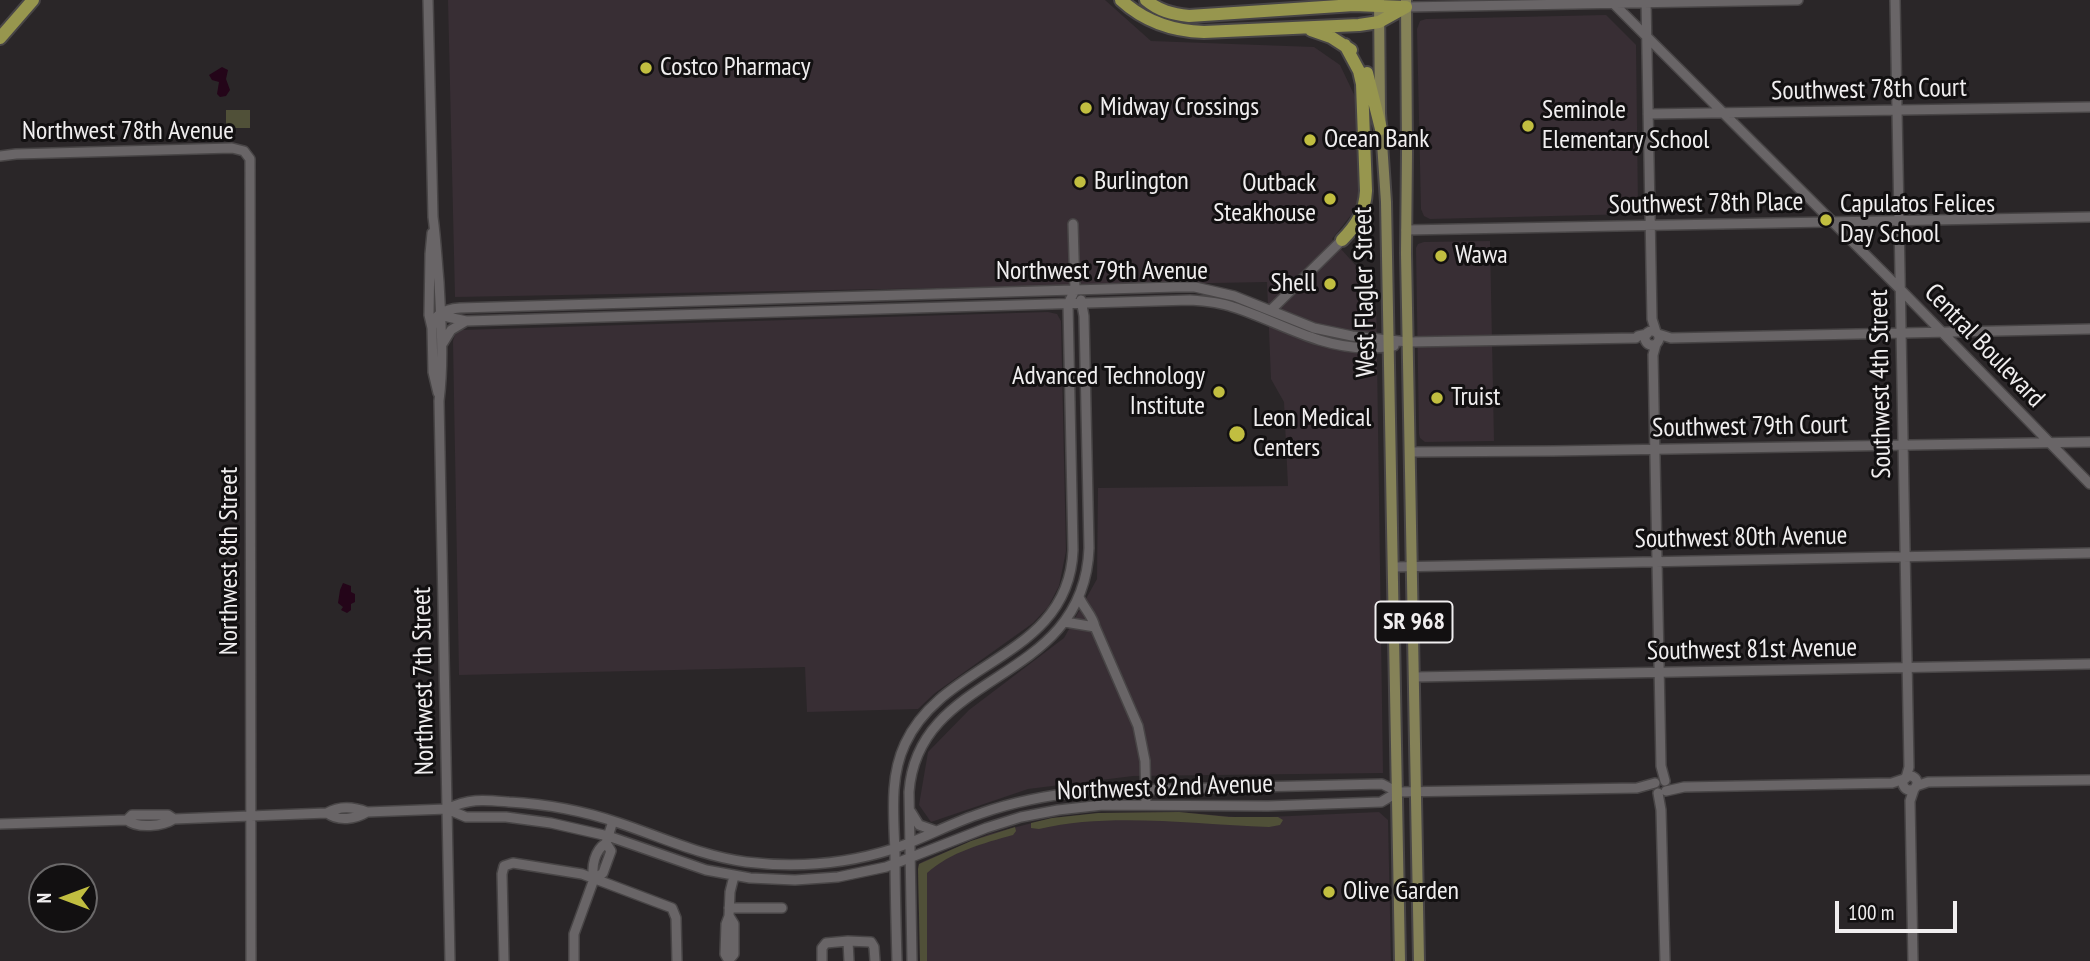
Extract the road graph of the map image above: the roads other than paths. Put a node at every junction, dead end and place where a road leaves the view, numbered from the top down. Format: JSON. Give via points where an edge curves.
{"nodes":[{"id":1,"x":33,"y":0,"type":"edge"},
{"id":2,"x":428,"y":0,"type":"edge"},
{"id":3,"x":1121,"y":0,"type":"edge"},
{"id":4,"x":1146,"y":0,"type":"edge"},
{"id":5,"x":1333,"y":0,"type":"edge"},
{"id":6,"x":1798,"y":0,"type":"edge"},
{"id":7,"x":1895,"y":0,"type":"edge"},
{"id":8,"x":1611,"y":1,"type":"edge"},
{"id":9,"x":1646,"y":1,"type":"edge"},
{"id":10,"x":1379,"y":3,"type":"edge"},
{"id":11,"x":1406,"y":4,"type":"edge"},
{"id":12,"x":1319,"y":8,"type":"junction"},
{"id":13,"x":1379,"y":22,"type":"junction"},
{"id":14,"x":1301,"y":27,"type":"junction"},
{"id":15,"x":1647,"y":37,"type":"junction"},
{"id":16,"x":0,"y":38,"type":"edge"},
{"id":17,"x":1345,"y":45,"type":"junction"},
{"id":18,"x":2090,"y":107,"type":"edge"},
{"id":19,"x":1897,"y":110,"type":"junction"},
{"id":20,"x":1723,"y":113,"type":"junction"},
{"id":21,"x":1648,"y":114,"type":"junction"},
{"id":22,"x":1381,"y":129,"type":"junction"},
{"id":23,"x":0,"y":156,"type":"edge"},
{"id":24,"x":250,"y":161,"type":"joint"},
{"id":25,"x":433,"y":217,"type":"junction"},
{"id":26,"x":2090,"y":218,"type":"edge"},
{"id":27,"x":1900,"y":222,"type":"junction"},
{"id":28,"x":1832,"y":223,"type":"junction"},
{"id":29,"x":1073,"y":224,"type":"dead end"},
{"id":30,"x":1650,"y":226,"type":"junction"},
{"id":31,"x":1406,"y":230,"type":"junction"},
{"id":32,"x":1342,"y":240,"type":"joint"},
{"id":33,"x":1075,"y":290,"type":"junction"},
{"id":34,"x":1901,"y":290,"type":"junction"},
{"id":35,"x":783,"y":299,"type":"junction"},
{"id":36,"x":1083,"y":303,"type":"junction"},
{"id":37,"x":1068,"y":304,"type":"junction"},
{"id":38,"x":1271,"y":310,"type":"junction"},
{"id":39,"x":782,"y":312,"type":"junction"},
{"id":40,"x":441,"y":313,"type":"junction"},
{"id":41,"x":1284,"y":316,"type":"junction"},
{"id":42,"x":466,"y":321,"type":"junction"},
{"id":43,"x":1283,"y":327,"type":"junction"},
{"id":44,"x":432,"y":328,"type":"junction"},
{"id":45,"x":2090,"y":329,"type":"edge"},
{"id":46,"x":1941,"y":332,"type":"junction"},
{"id":47,"x":1901,"y":333,"type":"junction"},
{"id":48,"x":1652,"y":338,"type":"junction"},
{"id":49,"x":1408,"y":342,"type":"junction"},
{"id":50,"x":1389,"y":343,"type":"junction"},
{"id":51,"x":437,"y":345,"type":"junction"},
{"id":52,"x":439,"y":401,"type":"junction"},
{"id":53,"x":2049,"y":442,"type":"junction"},
{"id":54,"x":2090,"y":442,"type":"edge"},
{"id":55,"x":1904,"y":445,"type":"junction"},
{"id":56,"x":1655,"y":450,"type":"junction"},
{"id":57,"x":1410,"y":452,"type":"junction"},
{"id":58,"x":2090,"y":484,"type":"edge"},
{"id":59,"x":2090,"y":553,"type":"edge"},
{"id":60,"x":1905,"y":556,"type":"junction"},
{"id":61,"x":1657,"y":561,"type":"junction"},
{"id":62,"x":1412,"y":566,"type":"junction"},
{"id":63,"x":1394,"y":567,"type":"junction"},
{"id":64,"x":1079,"y":597,"type":"junction"},
{"id":65,"x":1065,"y":622,"type":"junction"},
{"id":66,"x":1095,"y":627,"type":"junction"},
{"id":67,"x":2090,"y":664,"type":"edge"},
{"id":68,"x":1907,"y":668,"type":"junction"},
{"id":69,"x":1659,"y":673,"type":"junction"},
{"id":70,"x":1415,"y":677,"type":"junction"},
{"id":71,"x":2090,"y":780,"type":"edge"},
{"id":72,"x":1910,"y":783,"type":"junction"},
{"id":73,"x":1661,"y":787,"type":"junction"},
{"id":74,"x":1146,"y":789,"type":"junction"},
{"id":75,"x":1398,"y":792,"type":"junction"},
{"id":76,"x":1416,"y":792,"type":"junction"},
{"id":77,"x":1146,"y":804,"type":"junction"},
{"id":78,"x":447,"y":809,"type":"junction"},
{"id":79,"x":909,"y":809,"type":"junction"},
{"id":80,"x":251,"y":816,"type":"junction"},
{"id":81,"x":613,"y":821,"type":"junction"},
{"id":82,"x":0,"y":824,"type":"edge"},
{"id":83,"x":936,"y":831,"type":"junction"},
{"id":84,"x":607,"y":839,"type":"junction"},
{"id":85,"x":910,"y":842,"type":"junction"},
{"id":86,"x":894,"y":848,"type":"junction"},
{"id":87,"x":910,"y":859,"type":"junction"},
{"id":88,"x":895,"y":864,"type":"junction"},
{"id":89,"x":734,"y":876,"type":"junction"},
{"id":90,"x":594,"y":879,"type":"junction"},
{"id":91,"x":782,"y":908,"type":"dead end"},
{"id":92,"x":729,"y":912,"type":"junction"},
{"id":93,"x":848,"y":941,"type":"junction"},
{"id":94,"x":729,"y":960,"type":"edge"},
{"id":95,"x":251,"y":961,"type":"edge"},
{"id":96,"x":450,"y":961,"type":"edge"},
{"id":97,"x":504,"y":961,"type":"edge"},
{"id":98,"x":574,"y":961,"type":"edge"},
{"id":99,"x":677,"y":961,"type":"edge"},
{"id":100,"x":822,"y":961,"type":"edge"},
{"id":101,"x":849,"y":961,"type":"edge"},
{"id":102,"x":875,"y":961,"type":"edge"},
{"id":103,"x":897,"y":961,"type":"edge"},
{"id":104,"x":912,"y":961,"type":"edge"},
{"id":105,"x":1400,"y":961,"type":"edge"},
{"id":106,"x":1419,"y":961,"type":"edge"},
{"id":107,"x":1665,"y":961,"type":"edge"},
{"id":108,"x":1913,"y":961,"type":"edge"}],
"edges":[{"from":1,"to":16,"type":"highway"},
{"from":2,"to":25,"type":"street","name":"Northwest 7th Street"},
{"from":3,"to":14,"type":"highway","via":[[1158,25],[1183,32]]},
{"from":4,"to":12,"type":"highway","via":[[1174,15],[1189,16]]},
{"from":5,"to":12,"type":"highway"},
{"from":6,"to":9,"type":"street"},
{"from":7,"to":19,"type":"street","name":"Southwest 4th Street"},
{"from":8,"to":9,"type":"street"},
{"from":8,"to":11,"type":"street"},
{"from":8,"to":15,"type":"street","name":"Central Boulevard"},
{"from":9,"to":15,"type":"street"},
{"from":10,"to":11,"type":"highway"},
{"from":10,"to":12,"type":"highway"},
{"from":10,"to":13,"type":"main road","name":"West Flagler Street","number":"SR 968"},
{"from":11,"to":13,"type":"highway"},
{"from":11,"to":31,"type":"main road","name":"West Flagler Street","number":"SR 968"},
{"from":13,"to":14,"type":"highway"},
{"from":13,"to":22,"type":"main road","name":"West Flagler Street","number":"SR 968"},
{"from":14,"to":17,"type":"highway"},
{"from":15,"to":20,"type":"street","name":"Central Boulevard"},
{"from":15,"to":21,"type":"street"},
{"from":17,"to":22,"type":"highway","via":[[1364,65]]},
{"from":17,"to":32,"type":"highway","via":[[1362,84],[1366,191],[1360,218]]},
{"from":18,"to":19,"type":"street","name":"Southwest 78th Court"},
{"from":19,"to":20,"type":"street","name":"Southwest 78th Court"},
{"from":19,"to":27,"type":"street","name":"Southwest 4th Street"},
{"from":20,"to":21,"type":"street","name":"Southwest 78th Court"},
{"from":20,"to":28,"type":"street","name":"Central Boulevard"},
{"from":21,"to":30,"type":"street"},
{"from":22,"to":50,"type":"main road","name":"West Flagler Street","number":"SR 968"},
{"from":23,"to":24,"type":"street","name":"Northwest 78th Avenue","via":[[232,148],[244,151]]},
{"from":24,"to":80,"type":"street","name":"Northwest 8th Street"},
{"from":25,"to":40,"type":"street","name":"Northwest 7th Street"},
{"from":25,"to":44,"type":"street","name":"Northwest 7th Street"},
{"from":26,"to":27,"type":"street","name":"Southwest 78th Place"},
{"from":27,"to":28,"type":"street","name":"Southwest 78th Place"},
{"from":27,"to":34,"type":"street","name":"Southwest 4th Street"},
{"from":28,"to":30,"type":"street","name":"Southwest 78th Place"},
{"from":28,"to":34,"type":"street","name":"Central Boulevard"},
{"from":29,"to":33,"type":"street"},
{"from":30,"to":31,"type":"street","name":"Southwest 78th Place"},
{"from":30,"to":48,"type":"street"},
{"from":31,"to":49,"type":"main road","name":"West Flagler Street","number":"SR 968"},
{"from":32,"to":38,"type":"street"},
{"from":33,"to":35,"type":"street","name":"Northwest 79th Avenue"},
{"from":33,"to":36,"type":"street"},
{"from":33,"to":37,"type":"street"},
{"from":33,"to":38,"type":"street","name":"Northwest 79th Avenue","via":[[1195,288]]},
{"from":34,"to":46,"type":"street","name":"Central Boulevard"},
{"from":34,"to":47,"type":"street","name":"Southwest 4th Street"},
{"from":35,"to":39,"type":"street"},
{"from":35,"to":40,"type":"street","name":"Northwest 79th Avenue","via":[[460,308]]},
{"from":36,"to":37,"type":"street","name":"Northwest 79th Avenue"},
{"from":36,"to":43,"type":"street","name":"Northwest 79th Avenue","via":[[1212,302]]},
{"from":36,"to":64,"type":"street","via":[[1088,548]]},
{"from":37,"to":39,"type":"street","name":"Northwest 79th Avenue"},
{"from":37,"to":86,"type":"street","via":[[1073,550],[1065,591],[1038,629],[938,700],[910,733],[895,777]]},
{"from":38,"to":41,"type":"street","name":"Northwest 79th Avenue"},
{"from":39,"to":42,"type":"street","name":"Northwest 79th Avenue"},
{"from":40,"to":42,"type":"street","name":"Northwest 79th Avenue"},
{"from":40,"to":44,"type":"street"},
{"from":40,"to":51,"type":"street","name":"Northwest 7th Street"},
{"from":41,"to":43,"type":"street"},
{"from":41,"to":50,"type":"street","name":"Northwest 79th Avenue","via":[[1328,332]]},
{"from":42,"to":51,"type":"street"},
{"from":43,"to":50,"type":"street","name":"Northwest 79th Avenue","via":[[1333,345],[1361,348]]},
{"from":44,"to":51,"type":"street","name":"Northwest 7th Street"},
{"from":45,"to":46,"type":"street"},
{"from":46,"to":47,"type":"street"},
{"from":46,"to":53,"type":"street","name":"Central Boulevard"},
{"from":47,"to":48,"type":"street"},
{"from":47,"to":55,"type":"street","name":"Southwest 4th Street"},
{"from":48,"to":49,"type":"street","name":"Northwest 79th Avenue"},
{"from":48,"to":56,"type":"street"},
{"from":49,"to":50,"type":"street","name":"Northwest 79th Avenue"},
{"from":49,"to":57,"type":"main road","name":"West Flagler Street","number":"SR 968"},
{"from":50,"to":63,"type":"main road","name":"West Flagler Street","number":"SR 968"},
{"from":51,"to":52,"type":"street","name":"Northwest 7th Street","via":[[433,372]]},
{"from":51,"to":52,"type":"street","name":"Northwest 7th Street","via":[[442,360]]},
{"from":52,"to":78,"type":"street","name":"Northwest 7th Street"},
{"from":53,"to":54,"type":"street","name":"Southwest 79th Court"},
{"from":53,"to":55,"type":"street","name":"Southwest 79th Court"},
{"from":53,"to":58,"type":"street","name":"Central Boulevard"},
{"from":55,"to":56,"type":"street","name":"Southwest 79th Court"},
{"from":55,"to":60,"type":"street","name":"Southwest 4th Street"},
{"from":56,"to":57,"type":"street","name":"Southwest 79th Court"},
{"from":56,"to":61,"type":"street"},
{"from":57,"to":62,"type":"main road","name":"West Flagler Street","number":"SR 968"},
{"from":59,"to":60,"type":"street","name":"Southwest 80th Avenue"},
{"from":60,"to":61,"type":"street","name":"Southwest 80th Avenue"},
{"from":60,"to":68,"type":"street","name":"Southwest 4th Street"},
{"from":61,"to":62,"type":"street","name":"Southwest 80th Avenue"},
{"from":61,"to":69,"type":"street"},
{"from":62,"to":63,"type":"street","name":"Southwest 80th Avenue"},
{"from":62,"to":70,"type":"main road","name":"West Flagler Street","number":"SR 968"},
{"from":63,"to":75,"type":"main road","name":"West Flagler Street","number":"SR 968"},
{"from":64,"to":65,"type":"street"},
{"from":64,"to":66,"type":"street"},
{"from":65,"to":66,"type":"street"},
{"from":65,"to":79,"type":"street","via":[[1045,644],[934,726],[913,766]]},
{"from":66,"to":74,"type":"street","via":[[1138,726]]},
{"from":67,"to":68,"type":"street","name":"Southwest 81st Avenue"},
{"from":68,"to":69,"type":"street","name":"Southwest 81st Avenue"},
{"from":68,"to":72,"type":"street","name":"Southwest 4th Street"},
{"from":69,"to":70,"type":"street","name":"Southwest 81st Avenue"},
{"from":69,"to":73,"type":"street"},
{"from":70,"to":76,"type":"main road","name":"West Flagler Street","number":"SR 968"},
{"from":71,"to":72,"type":"street"},
{"from":72,"to":73,"type":"street","name":"Northwest 82nd Avenue"},
{"from":72,"to":108,"type":"street","name":"Southwest 4th Street"},
{"from":73,"to":76,"type":"street","name":"Northwest 82nd Avenue"},
{"from":73,"to":107,"type":"street"},
{"from":74,"to":75,"type":"street","name":"Northwest 82nd Avenue","via":[[1382,785]]},
{"from":74,"to":77,"type":"street"},
{"from":74,"to":83,"type":"street","name":"Northwest 82nd Avenue","via":[[1045,796]]},
{"from":75,"to":76,"type":"street","name":"Northwest 82nd Avenue"},
{"from":75,"to":77,"type":"street","name":"Northwest 82nd Avenue","via":[[1381,802]]},
{"from":75,"to":105,"type":"main road","name":"West Flagler Street","number":"SR 968"},
{"from":76,"to":106,"type":"main road","name":"West Flagler Street","number":"SR 968"},
{"from":77,"to":87,"type":"street","name":"Northwest 82nd Avenue","via":[[1088,806],[1029,816]]},
{"from":78,"to":80,"type":"street","name":"Northwest 82nd Avenue","via":[[367,812],[356,808]]},
{"from":78,"to":81,"type":"street","name":"Northwest 82nd Avenue","via":[[466,801],[517,802]]},
{"from":78,"to":84,"type":"street","name":"Northwest 82nd Avenue","via":[[466,817],[543,821]]},
{"from":78,"to":96,"type":"street","name":"Northwest 7th Street"},
{"from":79,"to":83,"type":"street","via":[[917,823]]},
{"from":79,"to":85,"type":"street"},
{"from":80,"to":82,"type":"street","name":"Northwest 82nd Avenue","via":[[174,819],[168,814],[132,815],[127,820]]},
{"from":80,"to":95,"type":"street","name":"Northwest 8th Street"},
{"from":81,"to":84,"type":"street"},
{"from":81,"to":86,"type":"street","name":"Northwest 82nd Avenue","via":[[702,853],[761,863],[821,863]]},
{"from":83,"to":85,"type":"street","name":"Northwest 82nd Avenue"},
{"from":84,"to":89,"type":"street","name":"Northwest 82nd Avenue"},
{"from":84,"to":90,"type":"street","via":[[594,862]]},
{"from":85,"to":86,"type":"street","name":"Northwest 82nd Avenue"},
{"from":85,"to":87,"type":"street"},
{"from":86,"to":88,"type":"street"},
{"from":87,"to":88,"type":"street","name":"Northwest 82nd Avenue"},
{"from":87,"to":104,"type":"street"},
{"from":88,"to":89,"type":"street","name":"Northwest 82nd Avenue","via":[[826,879]]},
{"from":88,"to":103,"type":"street"},
{"from":89,"to":92,"type":"street"},
{"from":90,"to":97,"type":"street","via":[[513,863],[504,866]]},
{"from":90,"to":98,"type":"street","via":[[574,934]]},
{"from":90,"to":99,"type":"street","via":[[674,910]]},
{"from":91,"to":92,"type":"street"},
{"from":92,"to":94,"type":"street","via":[[725,954]]},
{"from":93,"to":100,"type":"street","via":[[826,943]]},
{"from":93,"to":101,"type":"street"},
{"from":93,"to":102,"type":"street","via":[[870,942]]}]}
